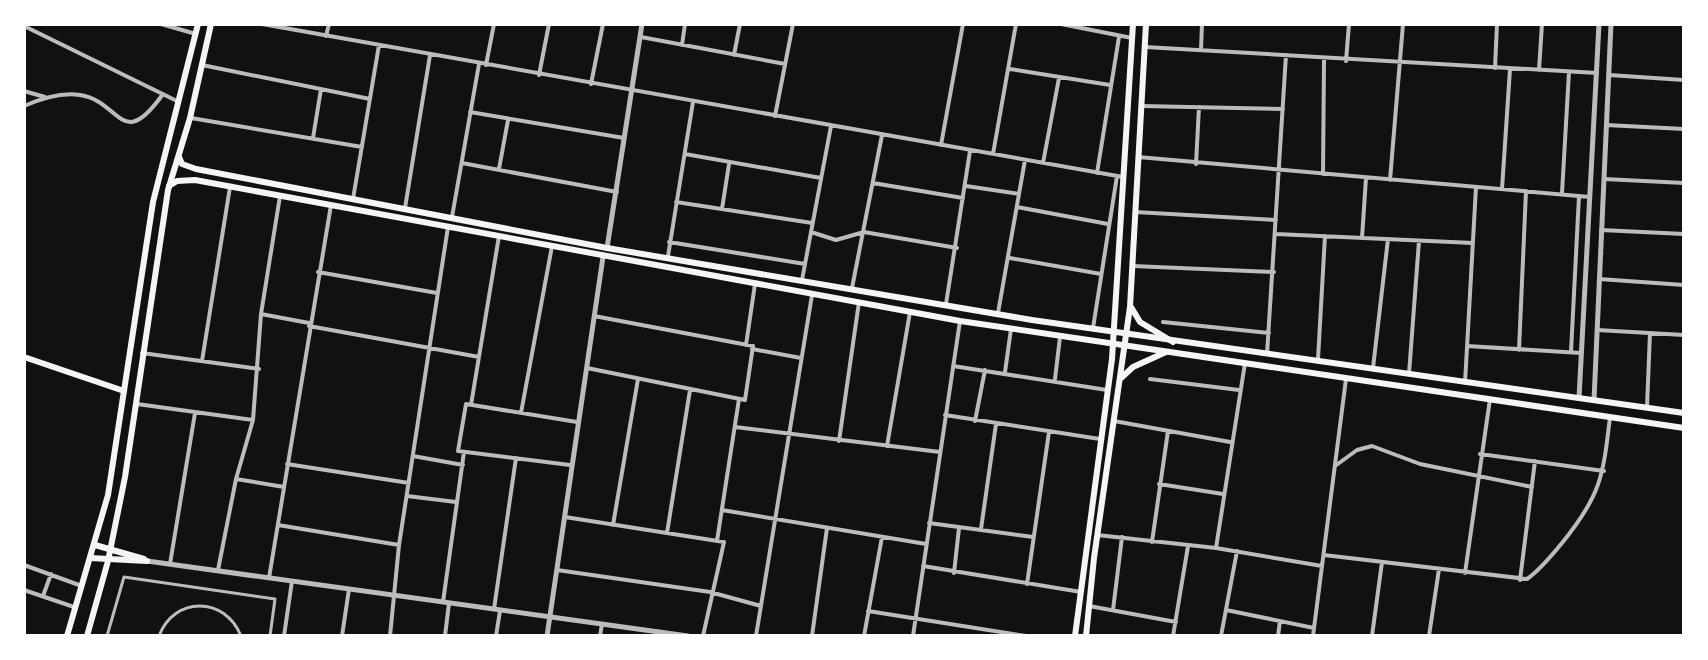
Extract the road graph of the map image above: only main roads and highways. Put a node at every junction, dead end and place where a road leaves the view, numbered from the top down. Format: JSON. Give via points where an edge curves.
{"nodes":[{"id":1,"x":198,"y":24,"type":"edge"},
{"id":2,"x":211,"y":24,"type":"edge"},
{"id":3,"x":1133,"y":24,"type":"edge"},
{"id":4,"x":1146,"y":24,"type":"edge"},
{"id":5,"x":179,"y":157,"type":"junction"},
{"id":6,"x":196,"y":169,"type":"junction"},
{"id":7,"x":195,"y":180,"type":"junction"},
{"id":8,"x":169,"y":186,"type":"junction"},
{"id":9,"x":771,"y":274,"type":"junction"},
{"id":10,"x":770,"y":286,"type":"junction"},
{"id":11,"x":1130,"y":304,"type":"junction"},
{"id":12,"x":1113,"y":333,"type":"junction"},
{"id":13,"x":1125,"y":334,"type":"junction"},
{"id":14,"x":1173,"y":342,"type":"junction"},
{"id":15,"x":1113,"y":344,"type":"junction"},
{"id":16,"x":1124,"y":346,"type":"junction"},
{"id":17,"x":1166,"y":352,"type":"junction"},
{"id":18,"x":24,"y":357,"type":"edge"},
{"id":19,"x":1398,"y":374,"type":"junction"},
{"id":20,"x":1120,"y":379,"type":"junction"},
{"id":21,"x":1396,"y":387,"type":"junction"},
{"id":22,"x":124,"y":391,"type":"junction"},
{"id":23,"x":1625,"y":404,"type":"junction"},
{"id":24,"x":1684,"y":413,"type":"edge"},
{"id":25,"x":1623,"y":419,"type":"junction"},
{"id":26,"x":1684,"y":428,"type":"edge"},
{"id":27,"x":95,"y":545,"type":"junction"},
{"id":28,"x":110,"y":549,"type":"junction"},
{"id":29,"x":90,"y":558,"type":"junction"},
{"id":30,"x":1090,"y":558,"type":"junction"},
{"id":31,"x":108,"y":561,"type":"junction"},
{"id":32,"x":67,"y":636,"type":"edge"},
{"id":33,"x":87,"y":636,"type":"edge"},
{"id":34,"x":1075,"y":636,"type":"edge"},
{"id":35,"x":1086,"y":636,"type":"edge"}],
"edges":[{"from":1,"to":22,"type":"main road","via":[[151,212]]},
{"from":2,"to":5,"type":"main road"},
{"from":3,"to":12,"type":"main road"},
{"from":4,"to":11,"type":"main road"},
{"from":5,"to":6,"type":"main road"},
{"from":5,"to":8,"type":"main road"},
{"from":6,"to":7,"type":"main road"},
{"from":6,"to":9,"type":"main road"},
{"from":7,"to":8,"type":"main road"},
{"from":7,"to":10,"type":"main road"},
{"from":8,"to":28,"type":"main road"},
{"from":9,"to":10,"type":"main road"},
{"from":9,"to":12,"type":"main road"},
{"from":10,"to":15,"type":"main road"},
{"from":11,"to":13,"type":"main road"},
{"from":11,"to":14,"type":"main road","via":[[1140,322]]},
{"from":12,"to":13,"type":"main road"},
{"from":12,"to":15,"type":"main road"},
{"from":13,"to":14,"type":"main road"},
{"from":13,"to":16,"type":"main road"},
{"from":14,"to":19,"type":"main road"},
{"from":15,"to":16,"type":"main road"},
{"from":15,"to":30,"type":"main road"},
{"from":16,"to":17,"type":"main road"},
{"from":16,"to":20,"type":"main road"},
{"from":17,"to":20,"type":"main road"},
{"from":17,"to":21,"type":"main road"},
{"from":18,"to":22,"type":"main road"},
{"from":19,"to":21,"type":"main road"},
{"from":19,"to":23,"type":"main road"},
{"from":20,"to":30,"type":"main road"},
{"from":21,"to":25,"type":"main road"},
{"from":22,"to":27,"type":"main road","via":[[113,473]]},
{"from":23,"to":24,"type":"main road"},
{"from":23,"to":25,"type":"main road"},
{"from":25,"to":26,"type":"main road"},
{"from":27,"to":28,"type":"main road"},
{"from":27,"to":29,"type":"main road"},
{"from":28,"to":31,"type":"main road"},
{"from":28,"to":31,"type":"main road","via":[[147,561]]},
{"from":29,"to":31,"type":"main road"},
{"from":29,"to":32,"type":"main road"},
{"from":30,"to":34,"type":"main road"},
{"from":30,"to":35,"type":"main road"},
{"from":31,"to":33,"type":"main road"}]}
